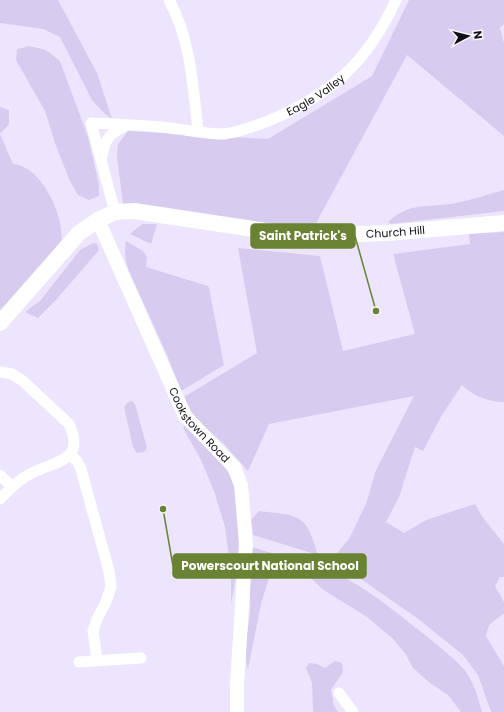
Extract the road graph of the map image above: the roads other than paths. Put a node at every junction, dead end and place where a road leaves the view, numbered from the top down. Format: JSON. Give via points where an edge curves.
{"nodes":[{"id":1,"x":169,"y":0,"type":"edge"},
{"id":2,"x":396,"y":0,"type":"edge"},
{"id":3,"x":129,"y":124,"type":"junction"},
{"id":4,"x":198,"y":131,"type":"junction"},
{"id":5,"x":102,"y":160,"type":"junction"},
{"id":6,"x":115,"y":212,"type":"junction"},
{"id":7,"x":98,"y":220,"type":"junction"},
{"id":8,"x":504,"y":223,"type":"edge"},
{"id":9,"x":0,"y":323,"type":"edge"},
{"id":10,"x":0,"y":372,"type":"edge"},
{"id":11,"x":70,"y":455,"type":"junction"},
{"id":12,"x":0,"y":475,"type":"edge"},
{"id":13,"x":12,"y":487,"type":"junction"},
{"id":14,"x":0,"y":499,"type":"edge"},
{"id":15,"x":141,"y":658,"type":"dead end"},
{"id":16,"x":97,"y":660,"type":"junction"},
{"id":17,"x":79,"y":662,"type":"dead end"},
{"id":18,"x":339,"y":693,"type":"dead end"},
{"id":19,"x":237,"y":712,"type":"edge"},
{"id":20,"x":352,"y":712,"type":"edge"}],
"edges":[{"from":1,"to":4,"type":"street","via":[[189,54]]},
{"from":2,"to":4,"type":"street","name":"Eagle Valley","via":[[364,55],[333,86],[290,112],[253,127],[225,134]]},
{"from":3,"to":4,"type":"street","name":"Eagle Valley"},
{"from":3,"to":5,"type":"street","via":[[114,131],[104,143]]},
{"from":3,"to":5,"type":"street","name":"Eagle Valley","via":[[91,123]]},
{"from":5,"to":6,"type":"street"},
{"from":6,"to":7,"type":"main road","name":"Church Hill"},
{"from":6,"to":8,"type":"main road","name":"Church Hill","via":[[134,211],[300,236],[387,233]]},
{"from":7,"to":9,"type":"main road","name":"Church Hill","via":[[79,233]]},
{"from":7,"to":19,"type":"street","name":"Cookstown Road","via":[[185,416],[234,467],[241,485],[246,543]]},
{"from":10,"to":11,"type":"street","via":[[18,377],[69,424],[74,439]]},
{"from":11,"to":13,"type":"street","via":[[64,460],[27,475]]},
{"from":11,"to":16,"type":"street","via":[[78,461],[92,504],[111,586],[93,631]]},
{"from":12,"to":13,"type":"street"},
{"from":13,"to":14,"type":"street"},
{"from":15,"to":16,"type":"street"},
{"from":16,"to":17,"type":"street"},
{"from":18,"to":20,"type":"street"}]}
